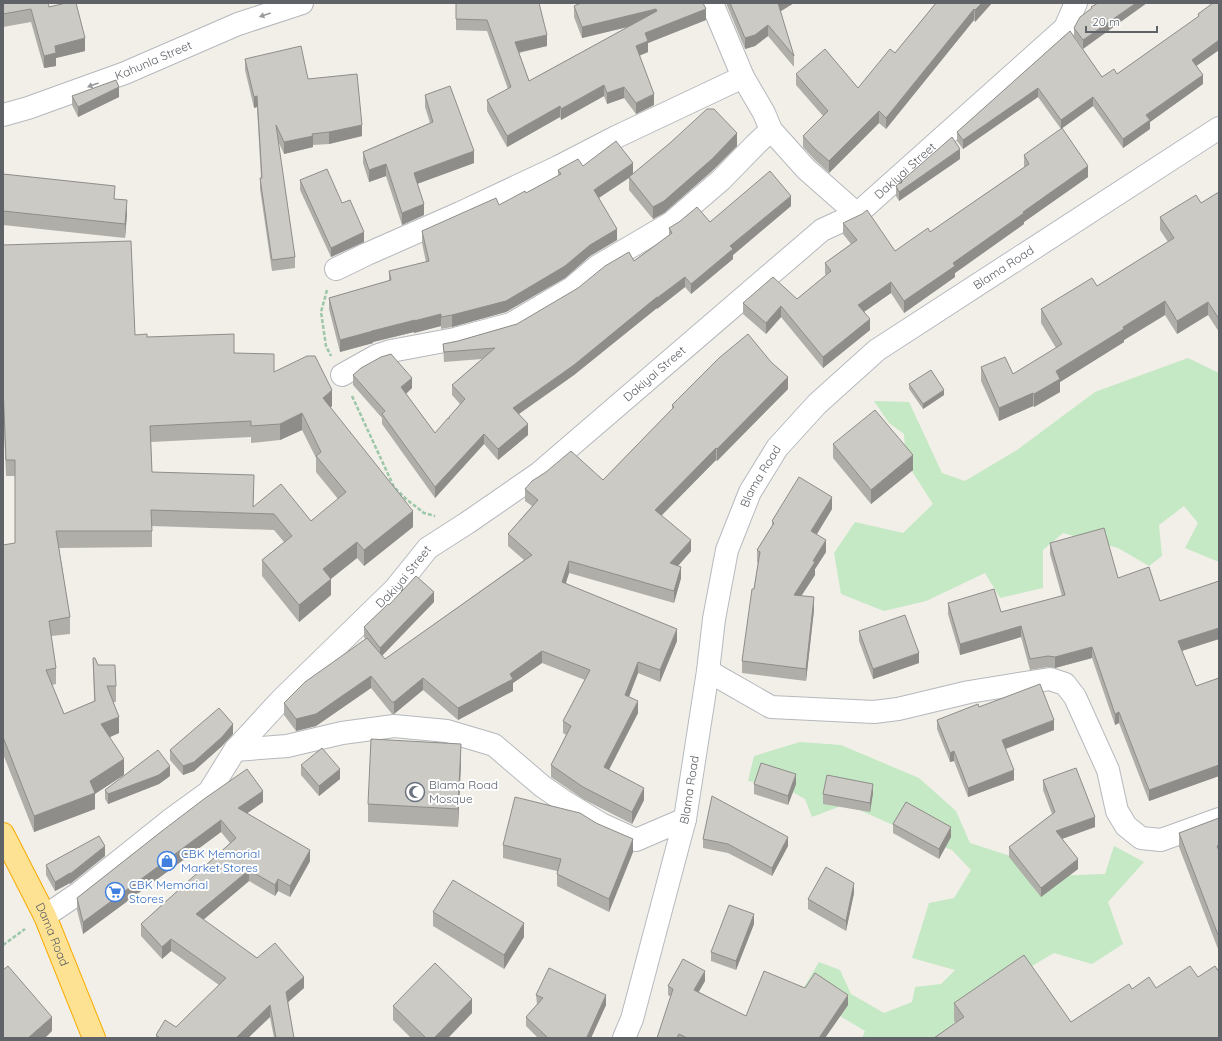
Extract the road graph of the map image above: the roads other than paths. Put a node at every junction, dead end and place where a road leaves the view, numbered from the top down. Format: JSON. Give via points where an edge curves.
{"nodes":[{"id":1,"x":302,"y":3,"type":"edge"},
{"id":2,"x":712,"y":3,"type":"edge"},
{"id":3,"x":1076,"y":3,"type":"edge"},
{"id":4,"x":743,"y":77,"type":"junction"},
{"id":5,"x":3,"y":115,"type":"edge"},
{"id":6,"x":1219,"y":128,"type":"edge"},
{"id":7,"x":772,"y":130,"type":"junction"},
{"id":8,"x":857,"y":214,"type":"junction"},
{"id":9,"x":336,"y":269,"type":"road end"},
{"id":10,"x":342,"y":375,"type":"road end"},
{"id":11,"x":708,"y":671,"type":"junction"},
{"id":12,"x":235,"y":750,"type":"junction"},
{"id":13,"x":685,"y":819,"type":"junction"},
{"id":14,"x":1219,"y":819,"type":"edge"},
{"id":15,"x":3,"y":834,"type":"edge"},
{"id":16,"x":45,"y":916,"type":"junction"},
{"id":17,"x":94,"y":1038,"type":"edge"},
{"id":18,"x":624,"y":1038,"type":"edge"}],
"edges":[{"from":1,"to":5,"type":"street","name":"Kahunla Street","one_way":true,"via":[[238,24],[125,73]]},
{"from":2,"to":4,"type":"street"},
{"from":3,"to":8,"type":"street","name":"Dakiyai Street","via":[[1065,28]]},
{"from":4,"to":7,"type":"street"},
{"from":4,"to":9,"type":"street","via":[[530,180]]},
{"from":6,"to":11,"type":"street","name":"Blama Road","via":[[877,350],[817,404],[777,448],[750,492],[727,550],[714,619]]},
{"from":7,"to":8,"type":"street","via":[[806,169]]},
{"from":7,"to":10,"type":"street","via":[[722,180],[671,223],[598,266],[572,288],[511,324],[391,351],[376,356]]},
{"from":8,"to":12,"type":"street","name":"Dakiyai Street","via":[[822,230],[538,474],[428,548],[395,589],[281,700]]},
{"from":11,"to":13,"type":"street","name":"Blama Road"},
{"from":11,"to":14,"type":"street","via":[[771,707],[874,712],[898,709],[969,692],[1050,679],[1065,684],[1075,697],[1108,770],[1117,811],[1126,826],[1141,838],[1162,840]]},
{"from":12,"to":13,"type":"street","via":[[286,746],[342,733],[394,726],[447,731],[494,745],[542,786],[601,824],[636,840]]},
{"from":12,"to":16,"type":"street","name":"Dakiyai Street","via":[[209,792],[79,893]]},
{"from":13,"to":18,"type":"street","name":"Blama Road","via":[[632,1019]]},
{"from":15,"to":16,"type":"highway","name":"Dama Road"},
{"from":16,"to":17,"type":"highway","name":"Dama Road"}]}
